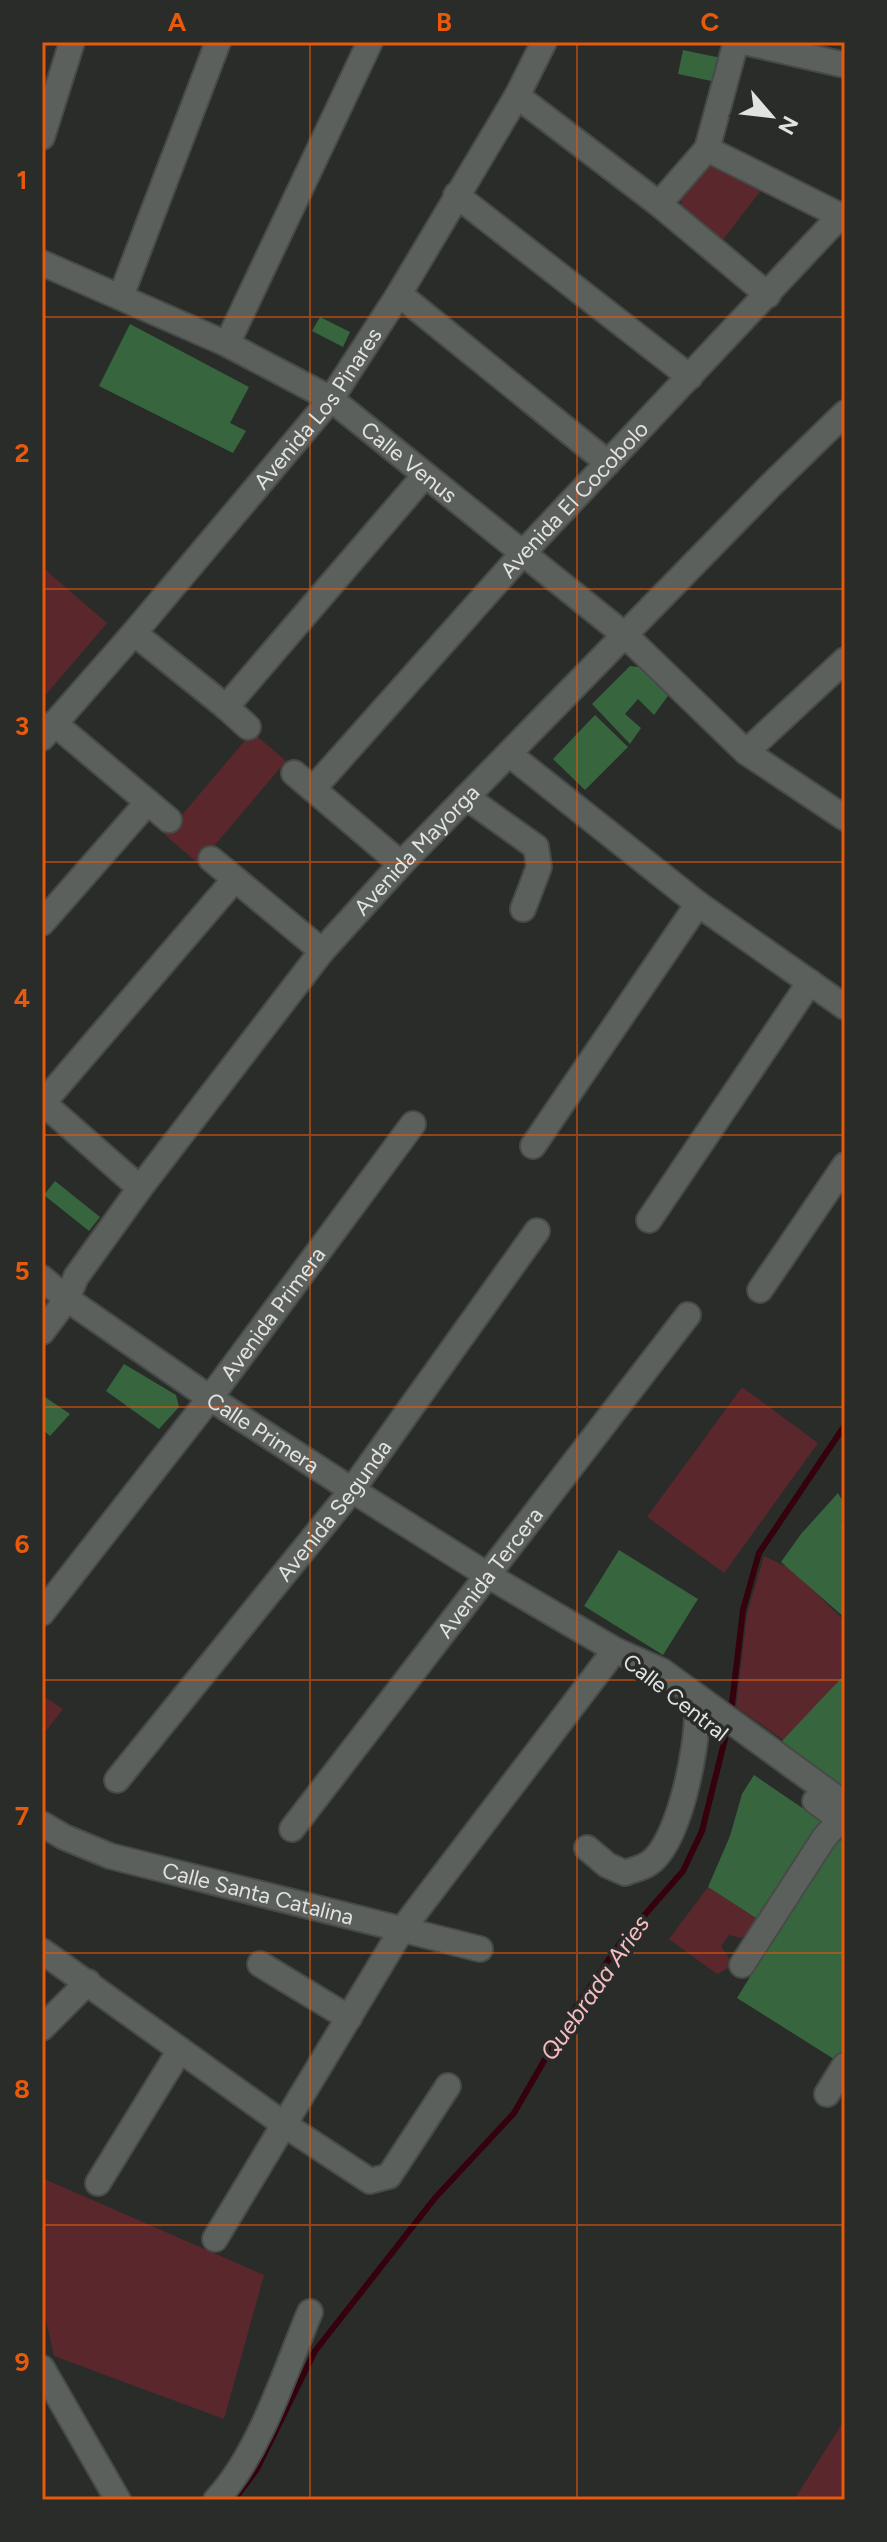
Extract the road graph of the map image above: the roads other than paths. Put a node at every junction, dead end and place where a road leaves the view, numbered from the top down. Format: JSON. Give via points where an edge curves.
{"nodes":[{"id":1,"x":72,"y":42,"type":"edge"},
{"id":2,"x":218,"y":42,"type":"edge"},
{"id":3,"x":370,"y":42,"type":"edge"},
{"id":4,"x":544,"y":42,"type":"edge"},
{"id":5,"x":736,"y":42,"type":"edge"},
{"id":6,"x":744,"y":42,"type":"edge"},
{"id":7,"x":845,"y":65,"type":"edge"},
{"id":8,"x":517,"y":96,"type":"junction"},
{"id":9,"x":42,"y":137,"type":"edge"},
{"id":10,"x":707,"y":149,"type":"junction"},
{"id":11,"x":456,"y":195,"type":"junction"},
{"id":12,"x":659,"y":204,"type":"junction"},
{"id":13,"x":843,"y":216,"type":"edge"},
{"id":14,"x":42,"y":263,"type":"edge"},
{"id":15,"x":399,"y":294,"type":"junction"},
{"id":16,"x":768,"y":295,"type":"junction"},
{"id":17,"x":121,"y":296,"type":"junction"},
{"id":18,"x":227,"y":344,"type":"junction"},
{"id":19,"x":690,"y":377,"type":"junction"},
{"id":20,"x":331,"y":399,"type":"junction"},
{"id":21,"x":845,"y":413,"type":"edge"},
{"id":22,"x":608,"y":463,"type":"junction"},
{"id":23,"x":425,"y":475,"type":"junction"},
{"id":24,"x":522,"y":554,"type":"junction"},
{"id":25,"x":134,"y":633,"type":"junction"},
{"id":26,"x":626,"y":636,"type":"junction"},
{"id":27,"x":845,"y":660,"type":"edge"},
{"id":28,"x":226,"y":707,"type":"junction"},
{"id":29,"x":248,"y":727,"type":"dead end"},
{"id":30,"x":48,"y":730,"type":"edge"},
{"id":31,"x":746,"y":752,"type":"junction"},
{"id":32,"x":509,"y":754,"type":"junction"},
{"id":33,"x":294,"y":773,"type":"dead end"},
{"id":34,"x":313,"y":789,"type":"junction"},
{"id":35,"x":466,"y":797,"type":"junction"},
{"id":36,"x":148,"y":802,"type":"junction"},
{"id":37,"x":845,"y":818,"type":"edge"},
{"id":38,"x":169,"y":820,"type":"dead end"},
{"id":39,"x":211,"y":859,"type":"dead end"},
{"id":40,"x":401,"y":864,"type":"junction"},
{"id":41,"x":235,"y":879,"type":"junction"},
{"id":42,"x":698,"y":904,"type":"junction"},
{"id":43,"x":523,"y":909,"type":"dead end"},
{"id":44,"x":42,"y":923,"type":"edge"},
{"id":45,"x":322,"y":951,"type":"junction"},
{"id":46,"x":810,"y":982,"type":"junction"},
{"id":47,"x":845,"y":1007,"type":"edge"},
{"id":48,"x":43,"y":1103,"type":"edge"},
{"id":49,"x":413,"y":1124,"type":"dead end"},
{"id":50,"x":533,"y":1146,"type":"dead end"},
{"id":51,"x":845,"y":1165,"type":"edge"},
{"id":52,"x":140,"y":1188,"type":"junction"},
{"id":53,"x":649,"y":1220,"type":"dead end"},
{"id":54,"x":537,"y":1231,"type":"dead end"},
{"id":55,"x":42,"y":1278,"type":"edge"},
{"id":56,"x":760,"y":1290,"type":"dead end"},
{"id":57,"x":67,"y":1299,"type":"junction"},
{"id":58,"x":688,"y":1315,"type":"dead end"},
{"id":59,"x":42,"y":1332,"type":"edge"},
{"id":60,"x":210,"y":1398,"type":"junction"},
{"id":61,"x":352,"y":1490,"type":"junction"},
{"id":62,"x":489,"y":1576,"type":"junction"},
{"id":63,"x":42,"y":1613,"type":"edge"},
{"id":64,"x":615,"y":1650,"type":"junction"},
{"id":65,"x":710,"y":1718,"type":"junction"},
{"id":66,"x":117,"y":1780,"type":"dead end"},
{"id":67,"x":844,"y":1815,"type":"edge"},
{"id":68,"x":42,"y":1824,"type":"edge"},
{"id":69,"x":292,"y":1829,"type":"dead end"},
{"id":70,"x":587,"y":1848,"type":"dead end"},
{"id":71,"x":401,"y":1931,"type":"junction"},
{"id":72,"x":480,"y":1949,"type":"dead end"},
{"id":73,"x":42,"y":1951,"type":"edge"},
{"id":74,"x":260,"y":1964,"type":"dead end"},
{"id":75,"x":742,"y":1965,"type":"dead end"},
{"id":76,"x":88,"y":1982,"type":"junction"},
{"id":77,"x":349,"y":2018,"type":"junction"},
{"id":78,"x":42,"y":2028,"type":"edge"},
{"id":79,"x":180,"y":2050,"type":"junction"},
{"id":80,"x":845,"y":2065,"type":"edge"},
{"id":81,"x":448,"y":2086,"type":"dead end"},
{"id":82,"x":827,"y":2094,"type":"dead end"},
{"id":83,"x":285,"y":2125,"type":"junction"},
{"id":84,"x":98,"y":2183,"type":"dead end"},
{"id":85,"x":215,"y":2239,"type":"dead end"},
{"id":86,"x":310,"y":2312,"type":"dead end"},
{"id":87,"x":42,"y":2368,"type":"edge"},
{"id":88,"x":115,"y":2498,"type":"edge"},
{"id":89,"x":216,"y":2500,"type":"edge"}],
"edges":[{"from":1,"to":9,"type":"street"},
{"from":2,"to":17,"type":"street"},
{"from":3,"to":18,"type":"street"},
{"from":4,"to":8,"type":"street","name":"Avenida Los Pinares"},
{"from":5,"to":10,"type":"street"},
{"from":6,"to":7,"type":"street"},
{"from":8,"to":11,"type":"street","name":"Avenida Los Pinares"},
{"from":8,"to":12,"type":"street"},
{"from":10,"to":12,"type":"street"},
{"from":10,"to":13,"type":"street"},
{"from":11,"to":15,"type":"street","name":"Avenida Los Pinares"},
{"from":11,"to":19,"type":"street"},
{"from":12,"to":16,"type":"street"},
{"from":13,"to":16,"type":"street","name":"Avenida El Cocobolo"},
{"from":14,"to":17,"type":"street","name":"Calle Venus"},
{"from":15,"to":20,"type":"street","name":"Avenida Los Pinares"},
{"from":15,"to":22,"type":"street"},
{"from":16,"to":19,"type":"street","name":"Avenida El Cocobolo"},
{"from":17,"to":18,"type":"street","name":"Calle Venus"},
{"from":18,"to":20,"type":"street","name":"Calle Venus"},
{"from":19,"to":22,"type":"street","name":"Avenida El Cocobolo"},
{"from":20,"to":23,"type":"street","name":"Calle Venus"},
{"from":20,"to":25,"type":"street","name":"Avenida Los Pinares"},
{"from":21,"to":26,"type":"street","name":"Avenida Mayorga"},
{"from":22,"to":24,"type":"street","name":"Avenida El Cocobolo"},
{"from":23,"to":24,"type":"street","name":"Calle Venus"},
{"from":23,"to":28,"type":"street"},
{"from":24,"to":26,"type":"street","name":"Calle Venus"},
{"from":24,"to":34,"type":"street","name":"Avenida El Cocobolo"},
{"from":25,"to":28,"type":"street"},
{"from":25,"to":30,"type":"street","name":"Avenida Los Pinares"},
{"from":26,"to":31,"type":"street","name":"Calle Venus"},
{"from":26,"to":32,"type":"street","name":"Avenida Mayorga"},
{"from":27,"to":31,"type":"street"},
{"from":28,"to":29,"type":"street"},
{"from":30,"to":36,"type":"street"},
{"from":31,"to":37,"type":"street","name":"Calle Venus"},
{"from":32,"to":35,"type":"street","name":"Avenida Mayorga"},
{"from":32,"to":42,"type":"street"},
{"from":33,"to":34,"type":"street"},
{"from":34,"to":40,"type":"street"},
{"from":35,"to":40,"type":"street","name":"Avenida Mayorga"},
{"from":35,"to":43,"type":"street","via":[[536,847],[539,867]]},
{"from":36,"to":38,"type":"street"},
{"from":36,"to":44,"type":"street"},
{"from":39,"to":41,"type":"street"},
{"from":40,"to":45,"type":"street","name":"Avenida Mayorga"},
{"from":41,"to":45,"type":"street"},
{"from":41,"to":48,"type":"street"},
{"from":42,"to":46,"type":"street"},
{"from":42,"to":50,"type":"street"},
{"from":45,"to":52,"type":"street","name":"Avenida Mayorga"},
{"from":46,"to":47,"type":"street"},
{"from":46,"to":53,"type":"street"},
{"from":48,"to":52,"type":"street"},
{"from":49,"to":60,"type":"street","name":"Avenida Primera"},
{"from":51,"to":56,"type":"street"},
{"from":52,"to":57,"type":"street","name":"Avenida Mayorga","via":[[76,1277]]},
{"from":54,"to":61,"type":"street","name":"Avenida Segunda"},
{"from":55,"to":57,"type":"street","name":"Calle Primera"},
{"from":57,"to":59,"type":"street","name":"Avenida Mayorga"},
{"from":57,"to":60,"type":"street","name":"Calle Primera"},
{"from":58,"to":62,"type":"street","name":"Avenida Tercera"},
{"from":60,"to":61,"type":"street","name":"Calle Primera"},
{"from":60,"to":63,"type":"street","name":"Avenida Primera"},
{"from":61,"to":62,"type":"street","name":"Calle Primera"},
{"from":61,"to":66,"type":"street","name":"Avenida Segunda"},
{"from":62,"to":64,"type":"street","name":"Calle Primera"},
{"from":62,"to":69,"type":"street","name":"Avenida Tercera"},
{"from":64,"to":65,"type":"street","name":"Calle Central","via":[[649,1681]]},
{"from":64,"to":71,"type":"street"},
{"from":65,"to":67,"type":"street","name":"Calle Central"},
{"from":65,"to":70,"type":"street","via":[[681,1807],[664,1847],[649,1864],[625,1873]]},
{"from":67,"to":75,"type":"street"},
{"from":68,"to":71,"type":"street","name":"Calle Santa Catalina","via":[[110,1856]]},
{"from":71,"to":72,"type":"street","name":"Calle Santa Catalina"},
{"from":71,"to":77,"type":"street"},
{"from":73,"to":76,"type":"street"},
{"from":74,"to":77,"type":"street"},
{"from":76,"to":78,"type":"street"},
{"from":76,"to":79,"type":"street"},
{"from":77,"to":83,"type":"street"},
{"from":79,"to":83,"type":"street"},
{"from":79,"to":84,"type":"street"},
{"from":80,"to":82,"type":"street"},
{"from":81,"to":83,"type":"street","via":[[389,2176],[370,2181]]},
{"from":83,"to":85,"type":"street"},
{"from":86,"to":89,"type":"street","via":[[249,2455]]},
{"from":87,"to":88,"type":"street"}]}
